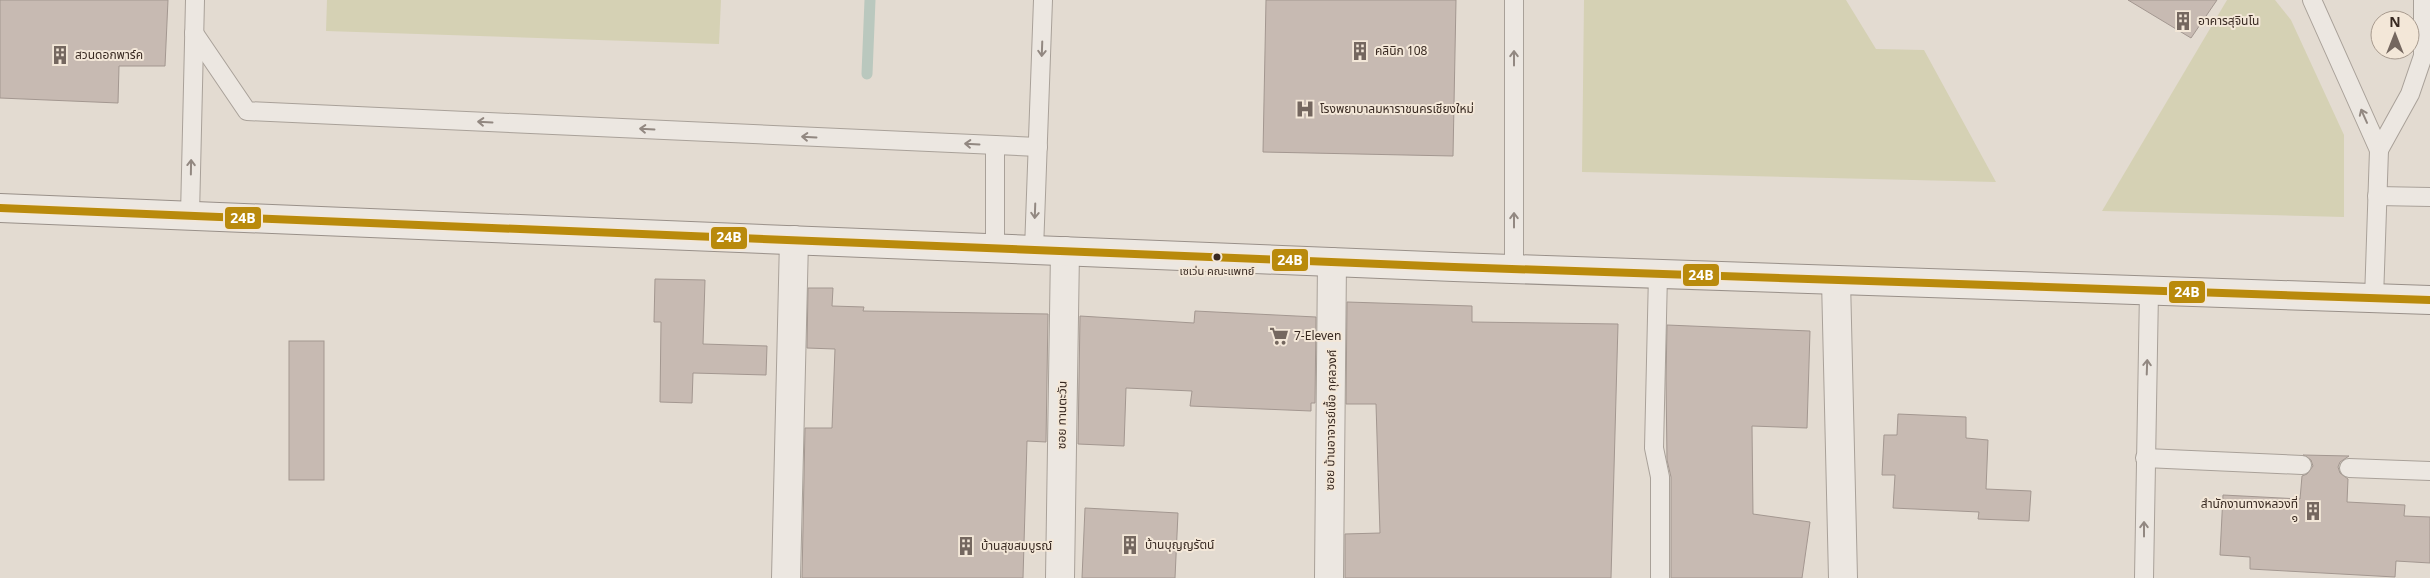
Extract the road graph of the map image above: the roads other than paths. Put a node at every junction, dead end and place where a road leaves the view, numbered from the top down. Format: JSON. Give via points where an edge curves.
{"nodes":[{"id":1,"x":195,"y":0,"type":"edge"},
{"id":2,"x":1043,"y":0,"type":"edge"},
{"id":3,"x":1514,"y":0,"type":"edge"},
{"id":4,"x":2312,"y":0,"type":"edge"},
{"id":5,"x":2423,"y":0,"type":"edge"},
{"id":6,"x":194,"y":33,"type":"junction"},
{"id":7,"x":995,"y":145,"type":"junction"},
{"id":8,"x":1038,"y":147,"type":"junction"},
{"id":9,"x":2379,"y":150,"type":"junction"},
{"id":10,"x":2377,"y":196,"type":"junction"},
{"id":11,"x":2430,"y":198,"type":"edge"},
{"id":12,"x":0,"y":208,"type":"edge"},
{"id":13,"x":190,"y":215,"type":"junction"},
{"id":14,"x":794,"y":240,"type":"junction"},
{"id":15,"x":995,"y":248,"type":"junction"},
{"id":16,"x":1034,"y":250,"type":"junction"},
{"id":17,"x":1064,"y":251,"type":"junction"},
{"id":18,"x":1332,"y":262,"type":"junction"},
{"id":19,"x":1514,"y":269,"type":"junction"},
{"id":20,"x":1658,"y":274,"type":"junction"},
{"id":21,"x":1836,"y":280,"type":"junction"},
{"id":22,"x":2150,"y":291,"type":"junction"},
{"id":23,"x":2374,"y":299,"type":"junction"},
{"id":24,"x":2430,"y":300,"type":"edge"},
{"id":25,"x":2145,"y":458,"type":"junction"},
{"id":26,"x":2302,"y":465,"type":"dead end"},
{"id":27,"x":2349,"y":468,"type":"dead end"},
{"id":28,"x":2430,"y":471,"type":"edge"},
{"id":29,"x":786,"y":578,"type":"edge"},
{"id":30,"x":1060,"y":578,"type":"edge"},
{"id":31,"x":1329,"y":578,"type":"edge"},
{"id":32,"x":1660,"y":578,"type":"edge"},
{"id":33,"x":1843,"y":578,"type":"edge"},
{"id":34,"x":2144,"y":578,"type":"edge"}],
"edges":[{"from":1,"to":6,"type":"lane"},
{"from":2,"to":8,"type":"lane","one_way":true},
{"from":19,"to":3,"type":"lane","one_way":true},
{"from":9,"to":4,"type":"lane","one_way":true},
{"from":5,"to":9,"type":"lane","via":[[2423,56],[2410,94]]},
{"from":7,"to":6,"type":"lane","one_way":true,"via":[[247,111]]},
{"from":13,"to":6,"type":"lane","one_way":true},
{"from":7,"to":8,"type":"lane"},
{"from":7,"to":15,"type":"lane"},
{"from":8,"to":16,"type":"lane","one_way":true},
{"from":9,"to":10,"type":"lane"},
{"from":10,"to":11,"type":"lane"},
{"from":10,"to":23,"type":"lane"},
{"from":12,"to":13,"type":"main road"},
{"from":13,"to":14,"type":"main road"},
{"from":14,"to":15,"type":"main road"},
{"from":14,"to":29,"type":"main road"},
{"from":15,"to":16,"type":"main road"},
{"from":16,"to":17,"type":"main road"},
{"from":17,"to":18,"type":"main road"},
{"from":17,"to":30,"type":"main road","name":"ซอย ทานตะวัน"},
{"from":18,"to":19,"type":"main road"},
{"from":18,"to":31,"type":"main road","name":"ซอย บ้านอาจารย์เชื้อ กุศลวงศ์"},
{"from":19,"to":20,"type":"main road"},
{"from":20,"to":21,"type":"main road"},
{"from":20,"to":32,"type":"lane","via":[[1654,448],[1660,477]]},
{"from":21,"to":22,"type":"main road"},
{"from":21,"to":33,"type":"main road"},
{"from":22,"to":23,"type":"main road"},
{"from":25,"to":22,"type":"lane","one_way":true},
{"from":23,"to":24,"type":"main road"},
{"from":25,"to":26,"type":"lane"},
{"from":34,"to":25,"type":"lane","one_way":true},
{"from":27,"to":28,"type":"lane"}]}
